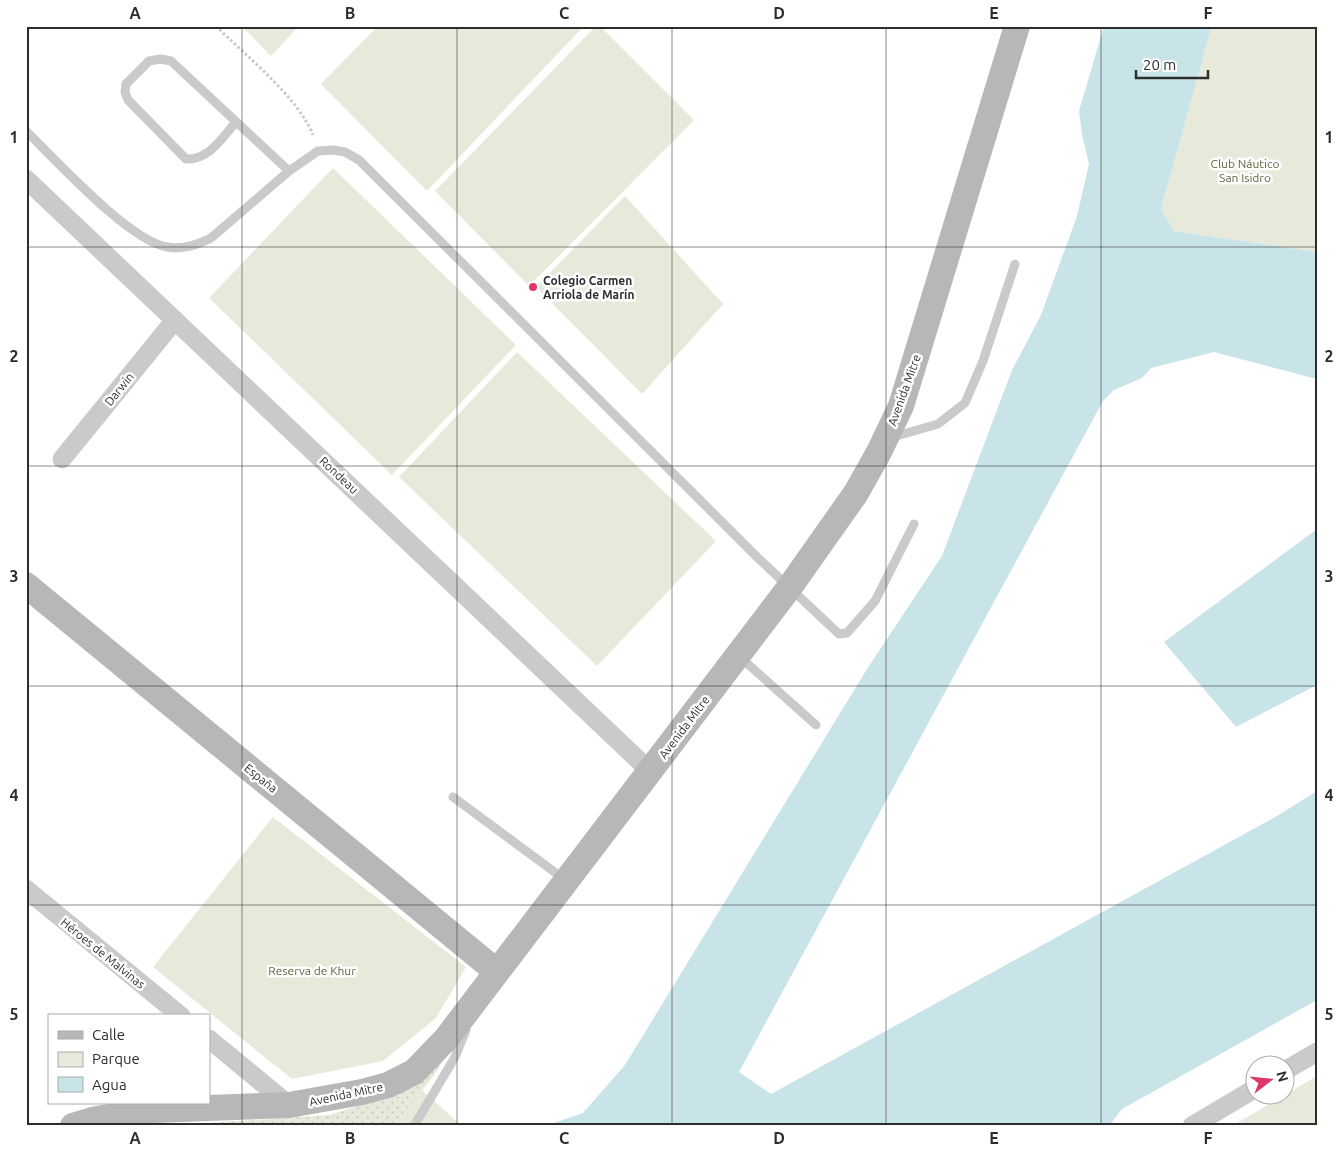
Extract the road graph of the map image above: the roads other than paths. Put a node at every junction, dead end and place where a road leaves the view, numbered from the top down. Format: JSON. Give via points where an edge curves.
{"nodes":[{"id":1,"x":1017,"y":26,"type":"edge"},
{"id":2,"x":236,"y":122,"type":"junction"},
{"id":3,"x":26,"y":131,"type":"edge"},
{"id":4,"x":289,"y":171,"type":"junction"},
{"id":5,"x":26,"y":179,"type":"edge"},
{"id":6,"x":1015,"y":264,"type":"dead end"},
{"id":7,"x":175,"y":320,"type":"junction"},
{"id":8,"x":885,"y":439,"type":"junction"},
{"id":9,"x":62,"y":459,"type":"dead end"},
{"id":10,"x":914,"y":524,"type":"dead end"},
{"id":11,"x":26,"y":585,"type":"edge"},
{"id":12,"x":789,"y":588,"type":"junction"},
{"id":13,"x":738,"y":655,"type":"junction"},
{"id":14,"x":816,"y":725,"type":"dead end"},
{"id":15,"x":651,"y":772,"type":"junction"},
{"id":16,"x":453,"y":797,"type":"dead end"},
{"id":17,"x":566,"y":881,"type":"junction"},
{"id":18,"x":26,"y":889,"type":"edge"},
{"id":19,"x":489,"y":980,"type":"junction"},
{"id":20,"x":179,"y":1014,"type":"edge"},
{"id":21,"x":210,"y":1040,"type":"edge"},
{"id":22,"x":1317,"y":1052,"type":"edge"},
{"id":23,"x":1296,"y":1064,"type":"edge"},
{"id":24,"x":1246,"y":1094,"type":"edge"},
{"id":25,"x":289,"y":1105,"type":"junction"},
{"id":26,"x":73,"y":1126,"type":"edge"},
{"id":27,"x":414,"y":1126,"type":"edge"},
{"id":28,"x":1192,"y":1126,"type":"edge"}],
"edges":[{"from":1,"to":8,"type":"street","name":"Avenida Mitre","via":[[901,406]]},
{"from":2,"to":2,"type":"lane","via":[[171,61],[149,61],[126,84],[128,100],[186,159],[196,159],[208,153]]},
{"from":2,"to":4,"type":"lane"},
{"from":3,"to":4,"type":"lane","via":[[118,220],[150,242],[165,247],[196,245],[211,238]]},
{"from":4,"to":12,"type":"lane","via":[[318,151],[345,152],[359,160]]},
{"from":5,"to":7,"type":"street","name":"Rondeau"},
{"from":6,"to":8,"type":"lane","via":[[984,361],[965,403],[938,424]]},
{"from":7,"to":9,"type":"street","name":"Darwin"},
{"from":7,"to":15,"type":"street","name":"Rondeau"},
{"from":8,"to":12,"type":"street","name":"Avenida Mitre","via":[[856,493]]},
{"from":10,"to":12,"type":"lane","via":[[875,601],[847,634],[839,634]]},
{"from":11,"to":19,"type":"street","name":"España"},
{"from":12,"to":13,"type":"street","name":"Avenida Mitre"},
{"from":13,"to":14,"type":"lane"},
{"from":13,"to":15,"type":"street","name":"Avenida Mitre"},
{"from":15,"to":17,"type":"street","name":"Avenida Mitre"},
{"from":16,"to":17,"type":"lane"},
{"from":17,"to":19,"type":"street","name":"Avenida Mitre"},
{"from":18,"to":20,"type":"street","name":"Héroes de Malvinas"},
{"from":19,"to":25,"type":"street","name":"Avenida Mitre","via":[[446,1039],[414,1072],[388,1085],[362,1092]]},
{"from":19,"to":27,"type":"lane","via":[[455,1057]]},
{"from":21,"to":25,"type":"street"},
{"from":22,"to":23,"type":"street"},
{"from":24,"to":28,"type":"street"},
{"from":25,"to":26,"type":"street","name":"Avenida Mitre","via":[[154,1110]]}]}
